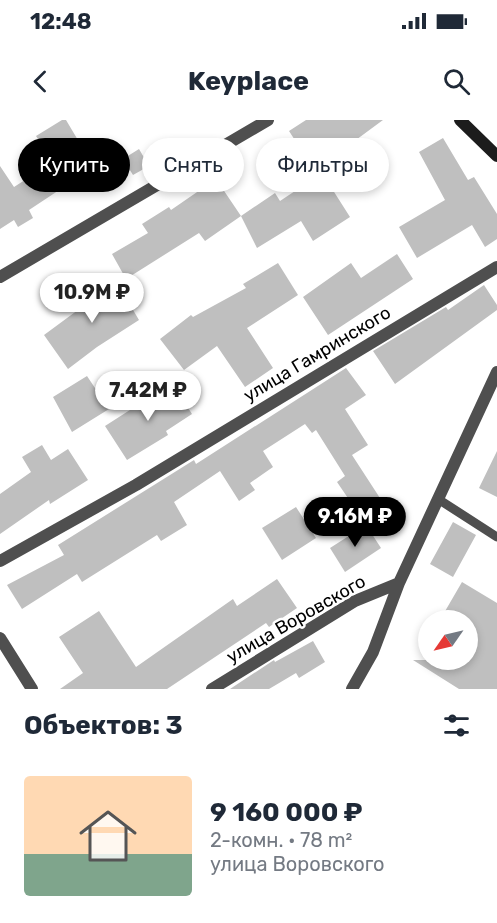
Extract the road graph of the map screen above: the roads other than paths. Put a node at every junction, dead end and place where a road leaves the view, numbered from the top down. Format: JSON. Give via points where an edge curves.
{"nodes":[{"id":1,"x":268,"y":120,"type":"edge"},
{"id":2,"x":460,"y":120,"type":"edge"},
{"id":3,"x":497,"y":156,"type":"edge"},
{"id":4,"x":497,"y":267,"type":"edge"},
{"id":5,"x":0,"y":276,"type":"edge"},
{"id":6,"x":497,"y":372,"type":"edge"},
{"id":7,"x":438,"y":499,"type":"junction"},
{"id":8,"x":497,"y":537,"type":"edge"},
{"id":9,"x":0,"y":561,"type":"edge"},
{"id":10,"x":399,"y":583,"type":"junction"},
{"id":11,"x":0,"y":638,"type":"edge"},
{"id":12,"x":32,"y":689,"type":"edge"},
{"id":13,"x":212,"y":689,"type":"edge"},
{"id":14,"x":352,"y":689,"type":"edge"}],
"edges":[{"from":1,"to":5,"type":"street"},
{"from":2,"to":3,"type":"main road"},
{"from":4,"to":9,"type":"street","name":"улица Гамринского","via":[[136,485]]},
{"from":6,"to":7,"type":"street"},
{"from":7,"to":8,"type":"lane"},
{"from":7,"to":10,"type":"street"},
{"from":10,"to":13,"type":"street","name":"улица Воровского","via":[[355,601]]},
{"from":10,"to":14,"type":"street","via":[[373,652]]},
{"from":11,"to":12,"type":"street"}]}
